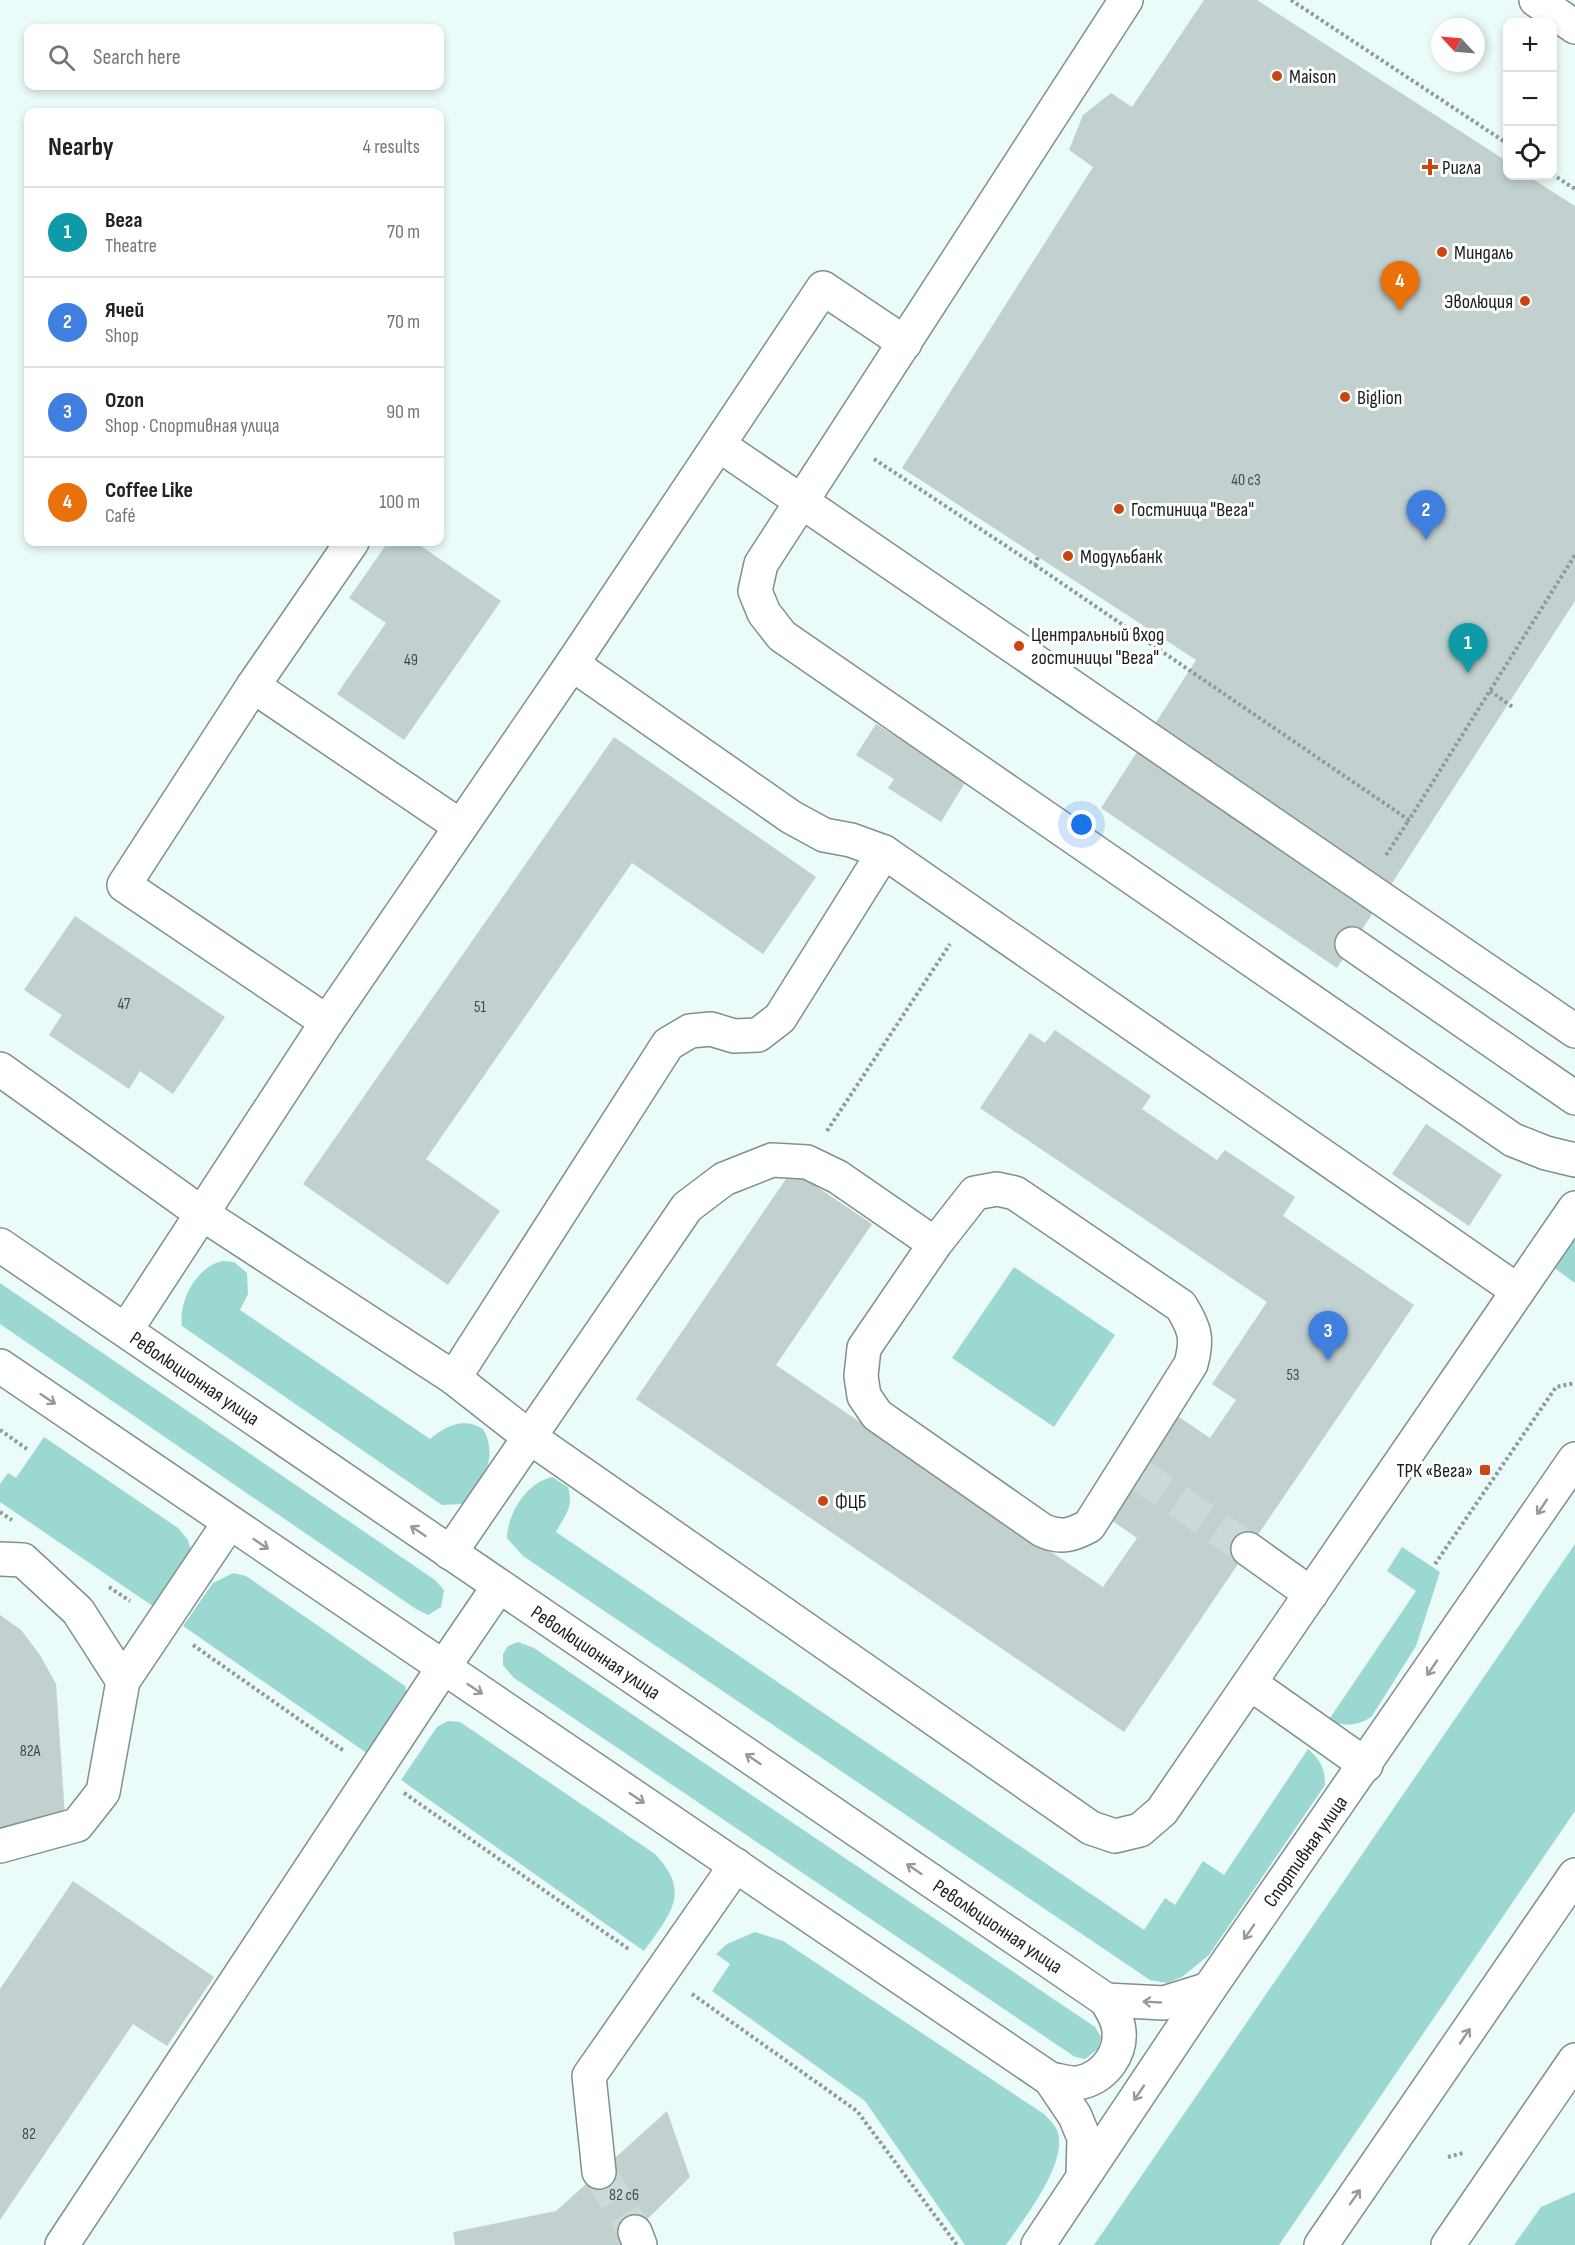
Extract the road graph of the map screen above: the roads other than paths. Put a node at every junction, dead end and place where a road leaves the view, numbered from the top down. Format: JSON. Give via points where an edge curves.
{"nodes":[{"id":1,"x":1126,"y":0,"type":"edge"},
{"id":2,"x":1536,"y":0,"type":"edge"},
{"id":3,"x":1575,"y":27,"type":"edge"},
{"id":4,"x":905,"y":343,"type":"junction"},
{"id":5,"x":719,"y":445,"type":"junction"},
{"id":6,"x":803,"y":501,"type":"junction"},
{"id":7,"x":349,"y":546,"type":"edge"},
{"id":8,"x":572,"y":664,"type":"junction"},
{"id":9,"x":253,"y":686,"type":"junction"},
{"id":10,"x":460,"y":826,"type":"junction"},
{"id":11,"x":884,"y":852,"type":"junction"},
{"id":12,"x":1352,"y":944,"type":"dead end"},
{"id":13,"x":327,"y":1022,"type":"junction"},
{"id":14,"x":1575,"y":1031,"type":"edge"},
{"id":15,"x":0,"y":1069,"type":"edge"},
{"id":16,"x":1575,"y":1098,"type":"edge"},
{"id":17,"x":1575,"y":1160,"type":"edge"},
{"id":18,"x":1575,"y":1208,"type":"edge"},
{"id":19,"x":204,"y":1215,"type":"junction"},
{"id":20,"x":935,"y":1244,"type":"junction"},
{"id":21,"x":0,"y":1245,"type":"edge"},
{"id":22,"x":1518,"y":1292,"type":"junction"},
{"id":23,"x":126,"y":1330,"type":"junction"},
{"id":24,"x":0,"y":1366,"type":"edge"},
{"id":25,"x":454,"y":1378,"type":"junction"},
{"id":26,"x":528,"y":1436,"type":"junction"},
{"id":27,"x":1575,"y":1459,"type":"edge"},
{"id":28,"x":229,"y":1523,"type":"junction"},
{"id":29,"x":1248,"y":1550,"type":"tunnel mouth"},
{"id":30,"x":450,"y":1553,"type":"junction"},
{"id":31,"x":0,"y":1559,"type":"edge"},
{"id":32,"x":499,"y":1586,"type":"junction"},
{"id":33,"x":1311,"y":1594,"type":"junction"},
{"id":34,"x":444,"y":1668,"type":"junction"},
{"id":35,"x":123,"y":1681,"type":"junction"},
{"id":36,"x":1251,"y":1684,"type":"junction"},
{"id":37,"x":1366,"y":1765,"type":"junction"},
{"id":38,"x":0,"y":1846,"type":"edge"},
{"id":39,"x":735,"y":1865,"type":"junction"},
{"id":40,"x":1575,"y":1875,"type":"edge"},
{"id":41,"x":1209,"y":1989,"type":"junction"},
{"id":42,"x":1106,"y":2000,"type":"junction"},
{"id":43,"x":1575,"y":2060,"type":"edge"},
{"id":44,"x":1050,"y":2079,"type":"junction"},
{"id":45,"x":599,"y":2172,"type":"tunnel mouth"},
{"id":46,"x":1083,"y":2177,"type":"junction"},
{"id":47,"x":62,"y":2245,"type":"edge"},
{"id":48,"x":1038,"y":2245,"type":"edge"},
{"id":49,"x":1321,"y":2245,"type":"edge"},
{"id":50,"x":1448,"y":2245,"type":"edge"}],
"edges":[{"from":1,"to":4,"type":"main road"},
{"from":2,"to":3,"type":"main road"},
{"from":4,"to":5,"type":"main road","via":[[823,288]]},
{"from":4,"to":6,"type":"main road"},
{"from":5,"to":6,"type":"main road"},
{"from":5,"to":8,"type":"main road"},
{"from":6,"to":14,"type":"main road"},
{"from":6,"to":17,"type":"main road","via":[[761,564],[755,591],[764,613],[782,636],[1513,1140]]},
{"from":7,"to":9,"type":"main road"},
{"from":8,"to":10,"type":"main road"},
{"from":8,"to":11,"type":"main road","via":[[791,818],[824,835]]},
{"from":9,"to":10,"type":"main road"},
{"from":9,"to":13,"type":"main road","via":[[124,885]]},
{"from":10,"to":13,"type":"main road"},
{"from":11,"to":22,"type":"main road"},
{"from":11,"to":25,"type":"main road","via":[[780,1018],[758,1035],[690,1030],[668,1044]]},
{"from":12,"to":16,"type":"main road"},
{"from":13,"to":19,"type":"main road"},
{"from":15,"to":19,"type":"main road"},
{"from":18,"to":22,"type":"main road"},
{"from":19,"to":23,"type":"main road"},
{"from":19,"to":25,"type":"main road"},
{"from":20,"to":20,"type":"main road","via":[[975,1192],[997,1189],[1015,1194],[1181,1306],[1193,1326],[1196,1345],[1191,1364],[1132,1469],[1089,1526],[1073,1535],[1055,1536],[877,1415],[864,1396],[864,1348]]},
{"from":20,"to":26,"type":"main road","via":[[838,1177],[807,1162],[772,1160],[724,1179],[687,1207]]},
{"from":21,"to":23,"type":"main road","name":"Революционная улица"},
{"from":22,"to":33,"type":"main road"},
{"from":30,"to":23,"type":"main road","name":"Революционная улица","one_way":true},
{"from":24,"to":28,"type":"main road","one_way":true},
{"from":25,"to":26,"type":"main road"},
{"from":26,"to":30,"type":"main road"},
{"from":26,"to":36,"type":"main road","via":[[1091,1828],[1115,1836],[1140,1830],[1162,1810]]},
{"from":27,"to":37,"type":"main road","name":"Спортивная улица","one_way":true},
{"from":28,"to":34,"type":"main road","one_way":true},
{"from":28,"to":35,"type":"main road"},
{"from":29,"to":33,"type":"main road"},
{"from":30,"to":32,"type":"main road","name":"Революционная улица"},
{"from":31,"to":35,"type":"main road","via":[[23,1560],[78,1611]]},
{"from":32,"to":34,"type":"main road"},
{"from":42,"to":32,"type":"main road","name":"Революционная улица","one_way":true},
{"from":33,"to":36,"type":"main road"},
{"from":34,"to":39,"type":"main road","one_way":true},
{"from":34,"to":47,"type":"main road"},
{"from":35,"to":38,"type":"main road","via":[[103,1792],[77,1825]]},
{"from":36,"to":37,"type":"main road"},
{"from":37,"to":41,"type":"main road","name":"Спортивная улица","one_way":true},
{"from":39,"to":44,"type":"main road"},
{"from":39,"to":45,"type":"main road","via":[[589,2076]]},
{"from":49,"to":40,"type":"main road","one_way":true},
{"from":41,"to":42,"type":"main road","one_way":true,"via":[[1164,2003]]},
{"from":41,"to":46,"type":"main road","name":"Спортивная улица","one_way":true},
{"from":42,"to":44,"type":"main road","via":[[1118,2025],[1117,2049],[1110,2066],[1077,2083]]},
{"from":43,"to":50,"type":"main road"},
{"from":44,"to":46,"type":"main road","via":[[1075,2116],[1084,2138]]},
{"from":46,"to":48,"type":"main road","name":"Спортивная улица"}]}
